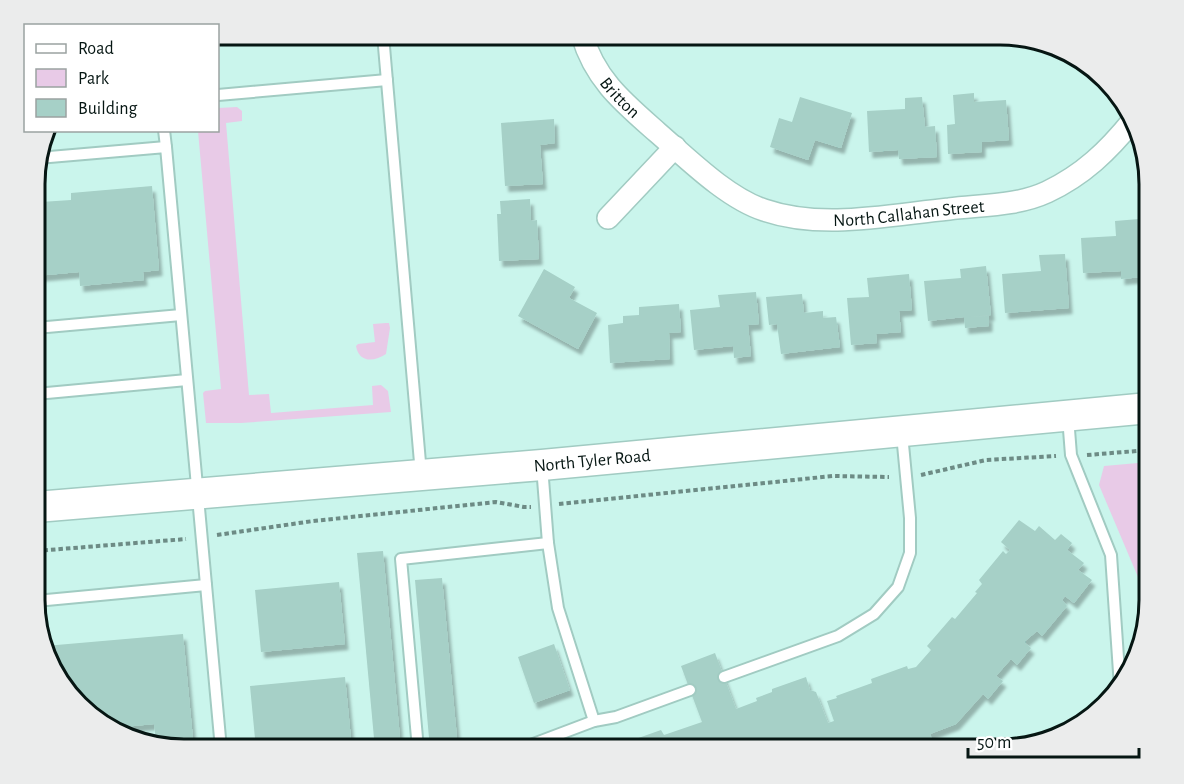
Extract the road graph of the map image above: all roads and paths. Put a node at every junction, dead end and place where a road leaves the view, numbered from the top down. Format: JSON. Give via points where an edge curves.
{"nodes":[{"id":1,"x":384,"y":45,"type":"edge"},
{"id":2,"x":585,"y":45,"type":"edge"},
{"id":3,"x":387,"y":80,"type":"junction"},
{"id":4,"x":219,"y":95,"type":"edge"},
{"id":5,"x":1126,"y":127,"type":"edge"},
{"id":6,"x":164,"y":132,"type":"edge"},
{"id":7,"x":166,"y":147,"type":"junction"},
{"id":8,"x":675,"y":147,"type":"junction"},
{"id":9,"x":48,"y":157,"type":"edge"},
{"id":10,"x":608,"y":218,"type":"dead end"},
{"id":11,"x":181,"y":315,"type":"junction"},
{"id":12,"x":45,"y":327,"type":"edge"},
{"id":13,"x":187,"y":380,"type":"junction"},
{"id":14,"x":45,"y":393,"type":"edge"},
{"id":15,"x":1139,"y":409,"type":"edge"},
{"id":16,"x":1068,"y":417,"type":"junction"},
{"id":17,"x":902,"y":431,"type":"junction"},
{"id":18,"x":1139,"y":451,"type":"edge"},
{"id":19,"x":1071,"y":455,"type":"junction"},
{"id":20,"x":542,"y":465,"type":"junction"},
{"id":21,"x":421,"y":475,"type":"junction"},
{"id":22,"x":906,"y":476,"type":"junction"},
{"id":23,"x":198,"y":494,"type":"junction"},
{"id":24,"x":545,"y":505,"type":"junction"},
{"id":25,"x":45,"y":506,"type":"edge"},
{"id":26,"x":201,"y":537,"type":"junction"},
{"id":27,"x":548,"y":543,"type":"junction"},
{"id":28,"x":45,"y":550,"type":"edge"},
{"id":29,"x":206,"y":585,"type":"junction"},
{"id":30,"x":45,"y":600,"type":"edge"},
{"id":31,"x":1119,"y":672,"type":"edge"},
{"id":32,"x":724,"y":677,"type":"dead end"},
{"id":33,"x":690,"y":690,"type":"dead end"},
{"id":34,"x":594,"y":721,"type":"junction"},
{"id":35,"x":220,"y":739,"type":"edge"},
{"id":36,"x":417,"y":739,"type":"edge"},
{"id":37,"x":546,"y":739,"type":"edge"}],
"edges":[{"from":1,"to":3,"type":"lane"},
{"from":2,"to":8,"type":"street","name":"Britton","via":[[596,70],[618,98]]},
{"from":3,"to":4,"type":"lane"},
{"from":3,"to":21,"type":"lane"},
{"from":5,"to":8,"type":"street","name":"North Callahan Street","via":[[1094,163],[1045,193],[1018,201],[824,220],[790,218],[761,209],[728,190]]},
{"from":6,"to":7,"type":"lane"},
{"from":7,"to":9,"type":"lane"},
{"from":7,"to":11,"type":"lane"},
{"from":8,"to":10,"type":"street"},
{"from":11,"to":12,"type":"lane"},
{"from":11,"to":13,"type":"lane"},
{"from":13,"to":14,"type":"lane"},
{"from":13,"to":23,"type":"lane"},
{"from":15,"to":16,"type":"main road","name":"North Tyler Road"},
{"from":16,"to":17,"type":"main road","name":"North Tyler Road"},
{"from":16,"to":19,"type":"lane"},
{"from":17,"to":20,"type":"main road","name":"North Tyler Road"},
{"from":17,"to":22,"type":"lane"},
{"from":18,"to":19,"type":"path"},
{"from":19,"to":22,"type":"path","via":[[986,460]]},
{"from":19,"to":31,"type":"lane","via":[[1112,555]]},
{"from":20,"to":21,"type":"main road","name":"North Tyler Road"},
{"from":20,"to":24,"type":"lane"},
{"from":21,"to":23,"type":"main road","name":"North Tyler Road"},
{"from":22,"to":24,"type":"path","via":[[832,476]]},
{"from":22,"to":32,"type":"lane","via":[[910,553],[898,587],[874,614],[838,636]]},
{"from":23,"to":25,"type":"main road","name":"North Tyler Road"},
{"from":23,"to":26,"type":"lane"},
{"from":24,"to":26,"type":"path","via":[[524,507],[495,502]]},
{"from":24,"to":27,"type":"lane"},
{"from":26,"to":28,"type":"path"},
{"from":26,"to":29,"type":"lane"},
{"from":27,"to":34,"type":"lane","via":[[558,608]]},
{"from":27,"to":36,"type":"lane","via":[[401,559]]},
{"from":29,"to":30,"type":"lane"},
{"from":29,"to":35,"type":"lane"},
{"from":33,"to":34,"type":"lane"},
{"from":34,"to":37,"type":"lane"}]}
